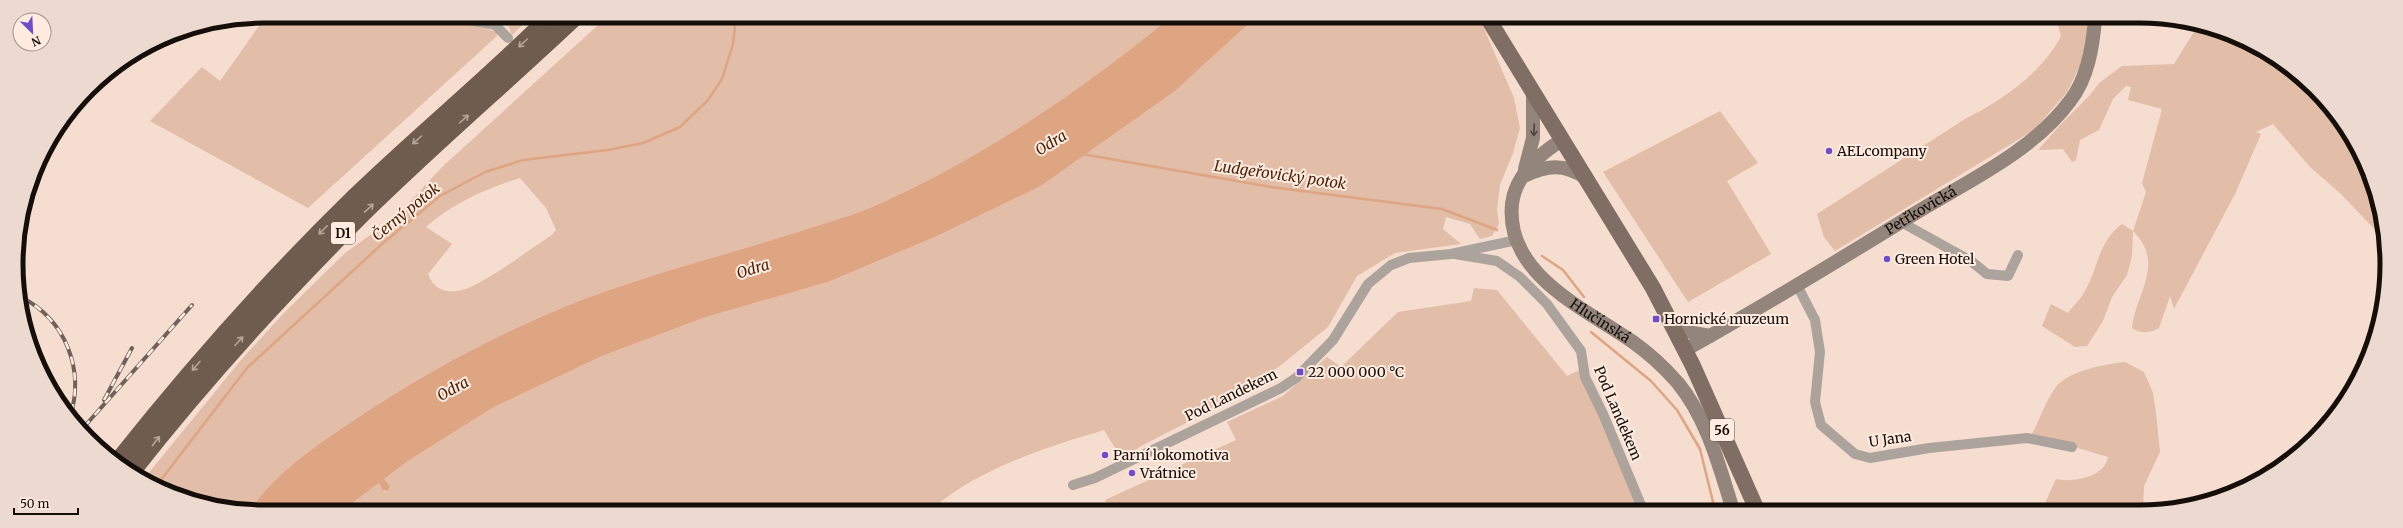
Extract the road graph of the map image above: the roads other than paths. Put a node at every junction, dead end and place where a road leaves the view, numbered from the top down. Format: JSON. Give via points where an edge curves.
{"nodes":[{"id":1,"x":489,"y":23,"type":"edge"},
{"id":2,"x":543,"y":23,"type":"edge"},
{"id":3,"x":568,"y":23,"type":"edge"},
{"id":4,"x":1491,"y":23,"type":"edge"},
{"id":5,"x":2094,"y":23,"type":"edge"},
{"id":6,"x":508,"y":38,"type":"dead end"},
{"id":7,"x":1533,"y":91,"type":"junction"},
{"id":8,"x":1562,"y":140,"type":"junction"},
{"id":9,"x":1521,"y":177,"type":"junction"},
{"id":10,"x":1586,"y":178,"type":"junction"},
{"id":11,"x":1901,"y":222,"type":"junction"},
{"id":12,"x":1517,"y":240,"type":"junction"},
{"id":13,"x":1451,"y":254,"type":"junction"},
{"id":14,"x":2018,"y":255,"type":"dead end"},
{"id":15,"x":1797,"y":285,"type":"junction"},
{"id":16,"x":1673,"y":325,"type":"junction"},
{"id":17,"x":1710,"y":336,"type":"junction"},
{"id":18,"x":1685,"y":350,"type":"junction"},
{"id":19,"x":2072,"y":447,"type":"dead end"},
{"id":20,"x":121,"y":458,"type":"edge"},
{"id":21,"x":135,"y":467,"type":"edge"},
{"id":22,"x":1073,"y":484,"type":"dead end"},
{"id":23,"x":1641,"y":505,"type":"edge"},
{"id":24,"x":1725,"y":505,"type":"edge"},
{"id":25,"x":1755,"y":505,"type":"edge"}],
"edges":[{"from":1,"to":6,"type":"street","via":[[495,24]]},
{"from":2,"to":20,"type":"highway","number":"D1","one_way":true,"via":[[354,198],[300,252],[225,332]]},
{"from":21,"to":3,"type":"highway","number":"D1","one_way":true,"via":[[191,396],[307,270],[409,170]]},
{"from":4,"to":7,"type":"main road","number":"56"},
{"from":5,"to":11,"type":"street","name":"Petřkovická","via":[[2081,82],[2071,100],[2055,119],[2014,152]]},
{"from":7,"to":8,"type":"main road","number":"56"},
{"from":7,"to":9,"type":"street","one_way":true,"via":[[1533,138]]},
{"from":8,"to":9,"type":"street","name":"Hlučínská","via":[[1540,156]]},
{"from":8,"to":10,"type":"main road","number":"56"},
{"from":9,"to":10,"type":"street","via":[[1540,169],[1558,166],[1571,169]]},
{"from":9,"to":12,"type":"street","name":"Hlučínská","via":[[1512,207]]},
{"from":10,"to":16,"type":"main road","number":"56"},
{"from":11,"to":14,"type":"street","via":[[1971,261],[1987,274],[2008,276]]},
{"from":11,"to":15,"type":"street","name":"Petřkovická"},
{"from":12,"to":13,"type":"street","name":"Pod Landekem"},
{"from":12,"to":24,"type":"street","name":"Hlučínská","via":[[1528,261],[1546,282],[1652,356],[1678,384],[1708,434]]},
{"from":13,"to":22,"type":"street","name":"Pod Landekem","via":[[1409,258],[1391,264],[1368,284],[1333,340],[1296,378],[1281,388],[1095,478]]},
{"from":13,"to":23,"type":"street","name":"Pod Landekem","via":[[1497,260],[1520,277],[1547,304],[1581,351],[1585,377]]},
{"from":15,"to":17,"type":"street","name":"Petřkovická"},
{"from":15,"to":19,"type":"street","name":"U Jana","via":[[1815,320],[1820,352],[1815,402],[1821,425],[1855,454],[1870,458],[1929,448],[2027,438]]},
{"from":16,"to":17,"type":"street"},
{"from":16,"to":18,"type":"main road","number":"56"},
{"from":17,"to":18,"type":"street","name":"Petřkovická"},
{"from":18,"to":25,"type":"main road","number":"56"}]}
